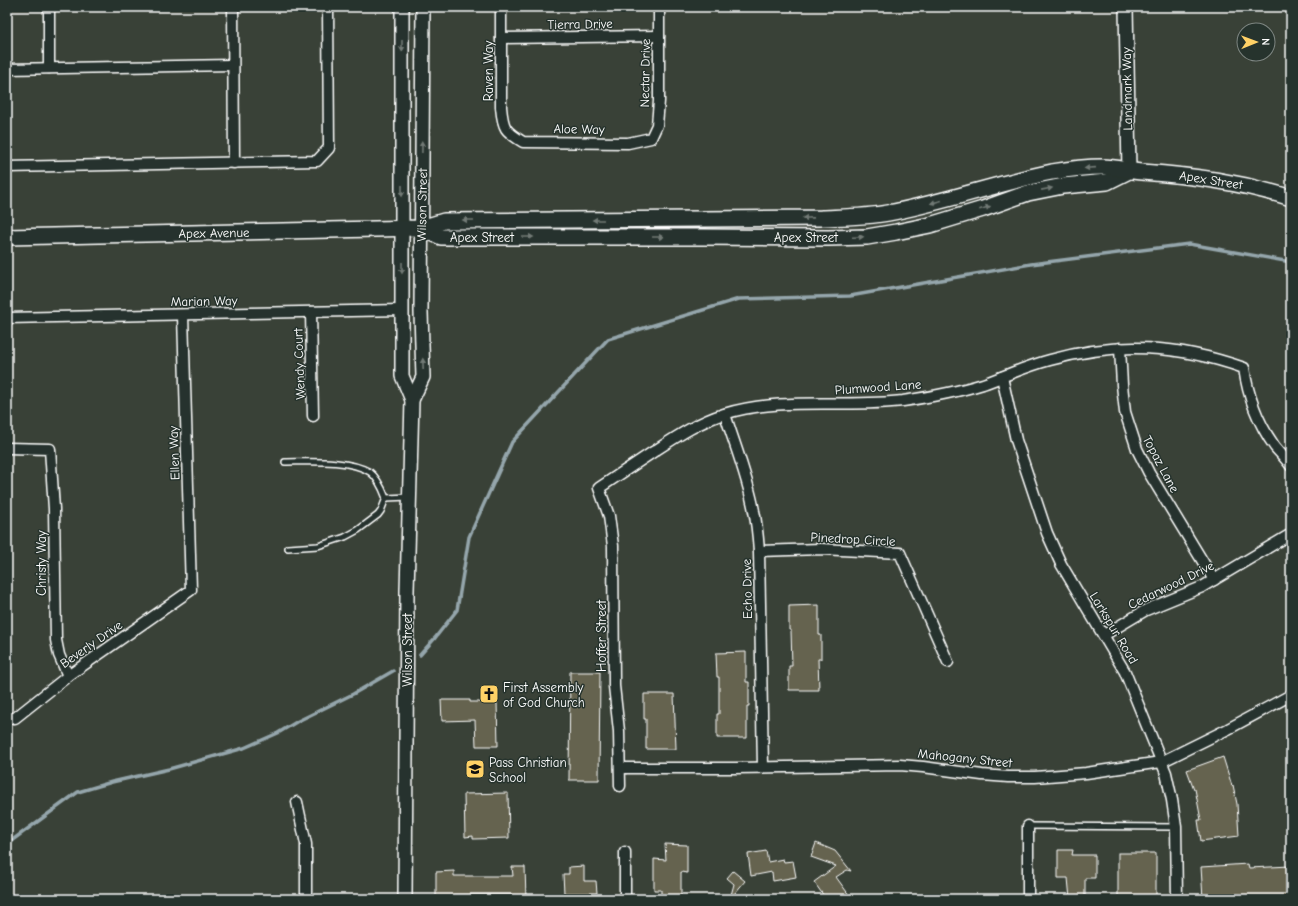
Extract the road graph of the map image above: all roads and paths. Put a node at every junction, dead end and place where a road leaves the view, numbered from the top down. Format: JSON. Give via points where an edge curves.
{"nodes":[{"id":1,"x":49,"y":7,"type":"edge"},
{"id":2,"x":233,"y":7,"type":"edge"},
{"id":3,"x":328,"y":7,"type":"edge"},
{"id":4,"x":402,"y":7,"type":"edge"},
{"id":5,"x":423,"y":7,"type":"edge"},
{"id":6,"x":501,"y":7,"type":"edge"},
{"id":7,"x":659,"y":7,"type":"edge"},
{"id":8,"x":1126,"y":7,"type":"edge"},
{"id":9,"x":659,"y":36,"type":"junction"},
{"id":10,"x":501,"y":38,"type":"junction"},
{"id":11,"x":232,"y":65,"type":"junction"},
{"id":12,"x":49,"y":68,"type":"junction"},
{"id":13,"x":7,"y":69,"type":"edge"},
{"id":14,"x":509,"y":133,"type":"joint"},
{"id":15,"x":650,"y":138,"type":"joint"},
{"id":16,"x":234,"y":163,"type":"junction"},
{"id":17,"x":7,"y":167,"type":"edge"},
{"id":18,"x":1129,"y":171,"type":"junction"},
{"id":19,"x":1291,"y":198,"type":"edge"},
{"id":20,"x":421,"y":228,"type":"junction"},
{"id":21,"x":402,"y":229,"type":"junction"},
{"id":22,"x":7,"y":237,"type":"edge"},
{"id":23,"x":402,"y":310,"type":"junction"},
{"id":24,"x":311,"y":312,"type":"junction"},
{"id":25,"x":184,"y":315,"type":"junction"},
{"id":26,"x":7,"y":318,"type":"edge"},
{"id":27,"x":1120,"y":348,"type":"junction"},
{"id":28,"x":1002,"y":377,"type":"junction"},
{"id":29,"x":412,"y":400,"type":"junction"},
{"id":30,"x":725,"y":414,"type":"junction"},
{"id":31,"x":314,"y":416,"type":"dead end"},
{"id":32,"x":7,"y":448,"type":"edge"},
{"id":33,"x":285,"y":462,"type":"dead end"},
{"id":34,"x":1291,"y":466,"type":"edge"},
{"id":35,"x":599,"y":488,"type":"joint"},
{"id":36,"x":386,"y":498,"type":"junction"},
{"id":37,"x":410,"y":498,"type":"junction"},
{"id":38,"x":1291,"y":534,"type":"edge"},
{"id":39,"x":288,"y":548,"type":"dead end"},
{"id":40,"x":759,"y":551,"type":"junction"},
{"id":41,"x":1214,"y":580,"type":"junction"},
{"id":42,"x":191,"y":590,"type":"joint"},
{"id":43,"x":1104,"y":635,"type":"junction"},
{"id":44,"x":948,"y":662,"type":"dead end"},
{"id":45,"x":68,"y":676,"type":"junction"},
{"id":46,"x":1289,"y":699,"type":"edge"},
{"id":47,"x":7,"y":718,"type":"edge"},
{"id":48,"x":1161,"y":762,"type":"junction"},
{"id":49,"x":763,"y":767,"type":"junction"},
{"id":50,"x":620,"y":768,"type":"junction"},
{"id":51,"x":620,"y":786,"type":"dead end"},
{"id":52,"x":297,"y":802,"type":"dead end"},
{"id":53,"x":1028,"y":826,"type":"joint"},
{"id":54,"x":1176,"y":827,"type":"junction"},
{"id":55,"x":625,"y":852,"type":"dead end"},
{"id":56,"x":306,"y":899,"type":"edge"},
{"id":57,"x":405,"y":899,"type":"edge"},
{"id":58,"x":625,"y":899,"type":"edge"},
{"id":59,"x":1028,"y":899,"type":"edge"},
{"id":60,"x":1177,"y":899,"type":"edge"}],
"edges":[{"from":1,"to":12,"type":"street"},
{"from":2,"to":11,"type":"street"},
{"from":3,"to":16,"type":"street","via":[[329,148],[317,161]]},
{"from":4,"to":21,"type":"street","name":"Wilson Street","one_way":true},
{"from":20,"to":5,"type":"street","name":"Wilson Street","one_way":true},
{"from":6,"to":10,"type":"street","name":"Raven Way"},
{"from":7,"to":9,"type":"street","name":"Nectar Drive"},
{"from":8,"to":18,"type":"street","name":"Landmark Way"},
{"from":9,"to":10,"type":"street","name":"Tierra Drive"},
{"from":9,"to":15,"type":"street","name":"Nectar Drive","via":[[659,101],[656,125]]},
{"from":10,"to":14,"type":"street","name":"Raven Way","via":[[502,121]]},
{"from":11,"to":12,"type":"street"},
{"from":11,"to":16,"type":"street"},
{"from":12,"to":13,"type":"street"},
{"from":14,"to":15,"type":"street","name":"Aloe Way","via":[[523,142],[628,143]]},
{"from":16,"to":17,"type":"street"},
{"from":18,"to":19,"type":"main road","name":"Apex Street","via":[[1218,180]]},
{"from":18,"to":20,"type":"main road","name":"Apex Street","one_way":true,"via":[[1104,167],[1053,172],[886,214],[821,218],[444,221]]},
{"from":20,"to":18,"type":"main road","name":"Apex Street","one_way":true,"via":[[441,237],[867,237],[930,224],[1028,193],[1063,186],[1107,182]]},
{"from":20,"to":21,"type":"main road","name":"Apex Avenue"},
{"from":29,"to":20,"type":"street","name":"Wilson Street","one_way":true,"via":[[423,377]]},
{"from":21,"to":22,"type":"main road","name":"Apex Avenue"},
{"from":21,"to":23,"type":"street","name":"Wilson Street","one_way":true},
{"from":23,"to":24,"type":"street","name":"Marian Way"},
{"from":23,"to":29,"type":"street","name":"Wilson Street","via":[[402,376]]},
{"from":24,"to":25,"type":"street","name":"Marian Way"},
{"from":24,"to":31,"type":"street","name":"Wendy Court"},
{"from":25,"to":26,"type":"street","name":"Marian Way"},
{"from":25,"to":42,"type":"street","name":"Ellen Way"},
{"from":27,"to":28,"type":"street","name":"Plumwood Lane","via":[[1077,353]]},
{"from":27,"to":34,"type":"street","name":"Plumwood Lane","via":[[1156,348],[1186,352],[1244,368],[1254,410],[1264,430]]},
{"from":27,"to":41,"type":"street","name":"Topaz Lane","via":[[1125,412],[1137,449]]},
{"from":28,"to":30,"type":"street","name":"Plumwood Lane","via":[[961,390],[904,401],[771,404]]},
{"from":28,"to":43,"type":"street","name":"Larkspur Road","via":[[1016,440],[1047,534],[1061,564]]},
{"from":29,"to":37,"type":"street","name":"Wilson Street"},
{"from":30,"to":35,"type":"street","name":"Plumwood Lane","via":[[694,426]]},
{"from":30,"to":40,"type":"street","name":"Echo Drive","via":[[747,481]]},
{"from":32,"to":45,"type":"street","name":"Christy Way","via":[[50,448],[54,509],[56,640]]},
{"from":33,"to":36,"type":"lane","via":[[325,462],[353,466],[370,473],[382,488]]},
{"from":35,"to":50,"type":"street","name":"Hoffer Street","via":[[609,516],[614,546],[614,686]]},
{"from":36,"to":37,"type":"lane"},
{"from":36,"to":39,"type":"lane","via":[[378,515],[345,537],[318,546]]},
{"from":37,"to":57,"type":"street","name":"Wilson Street"},
{"from":38,"to":41,"type":"street","name":"Cedarwood Drive"},
{"from":40,"to":44,"type":"street","name":"Pinedrop Circle","via":[[821,549],[900,553]]},
{"from":40,"to":49,"type":"street","name":"Echo Drive"},
{"from":41,"to":43,"type":"street","name":"Cedarwood Drive","via":[[1146,610]]},
{"from":42,"to":45,"type":"street","name":"Beverly Drive"},
{"from":43,"to":48,"type":"street","name":"Larkspur Road","via":[[1125,672]]},
{"from":45,"to":47,"type":"street","name":"Beverly Drive","via":[[15,718]]},
{"from":46,"to":48,"type":"street","name":"Mahogany Street"},
{"from":48,"to":49,"type":"street","name":"Mahogany Street","via":[[1086,773],[1035,777],[982,775],[900,765]]},
{"from":48,"to":54,"type":"street","name":"Larkspur Road","via":[[1172,800]]},
{"from":49,"to":50,"type":"street","name":"Mahogany Street"},
{"from":50,"to":51,"type":"street","name":"Hoffer Street"},
{"from":52,"to":56,"type":"street","via":[[306,844]]},
{"from":53,"to":54,"type":"lane"},
{"from":53,"to":59,"type":"street"},
{"from":54,"to":60,"type":"street","name":"Larkspur Road"},
{"from":55,"to":58,"type":"street"}]}
